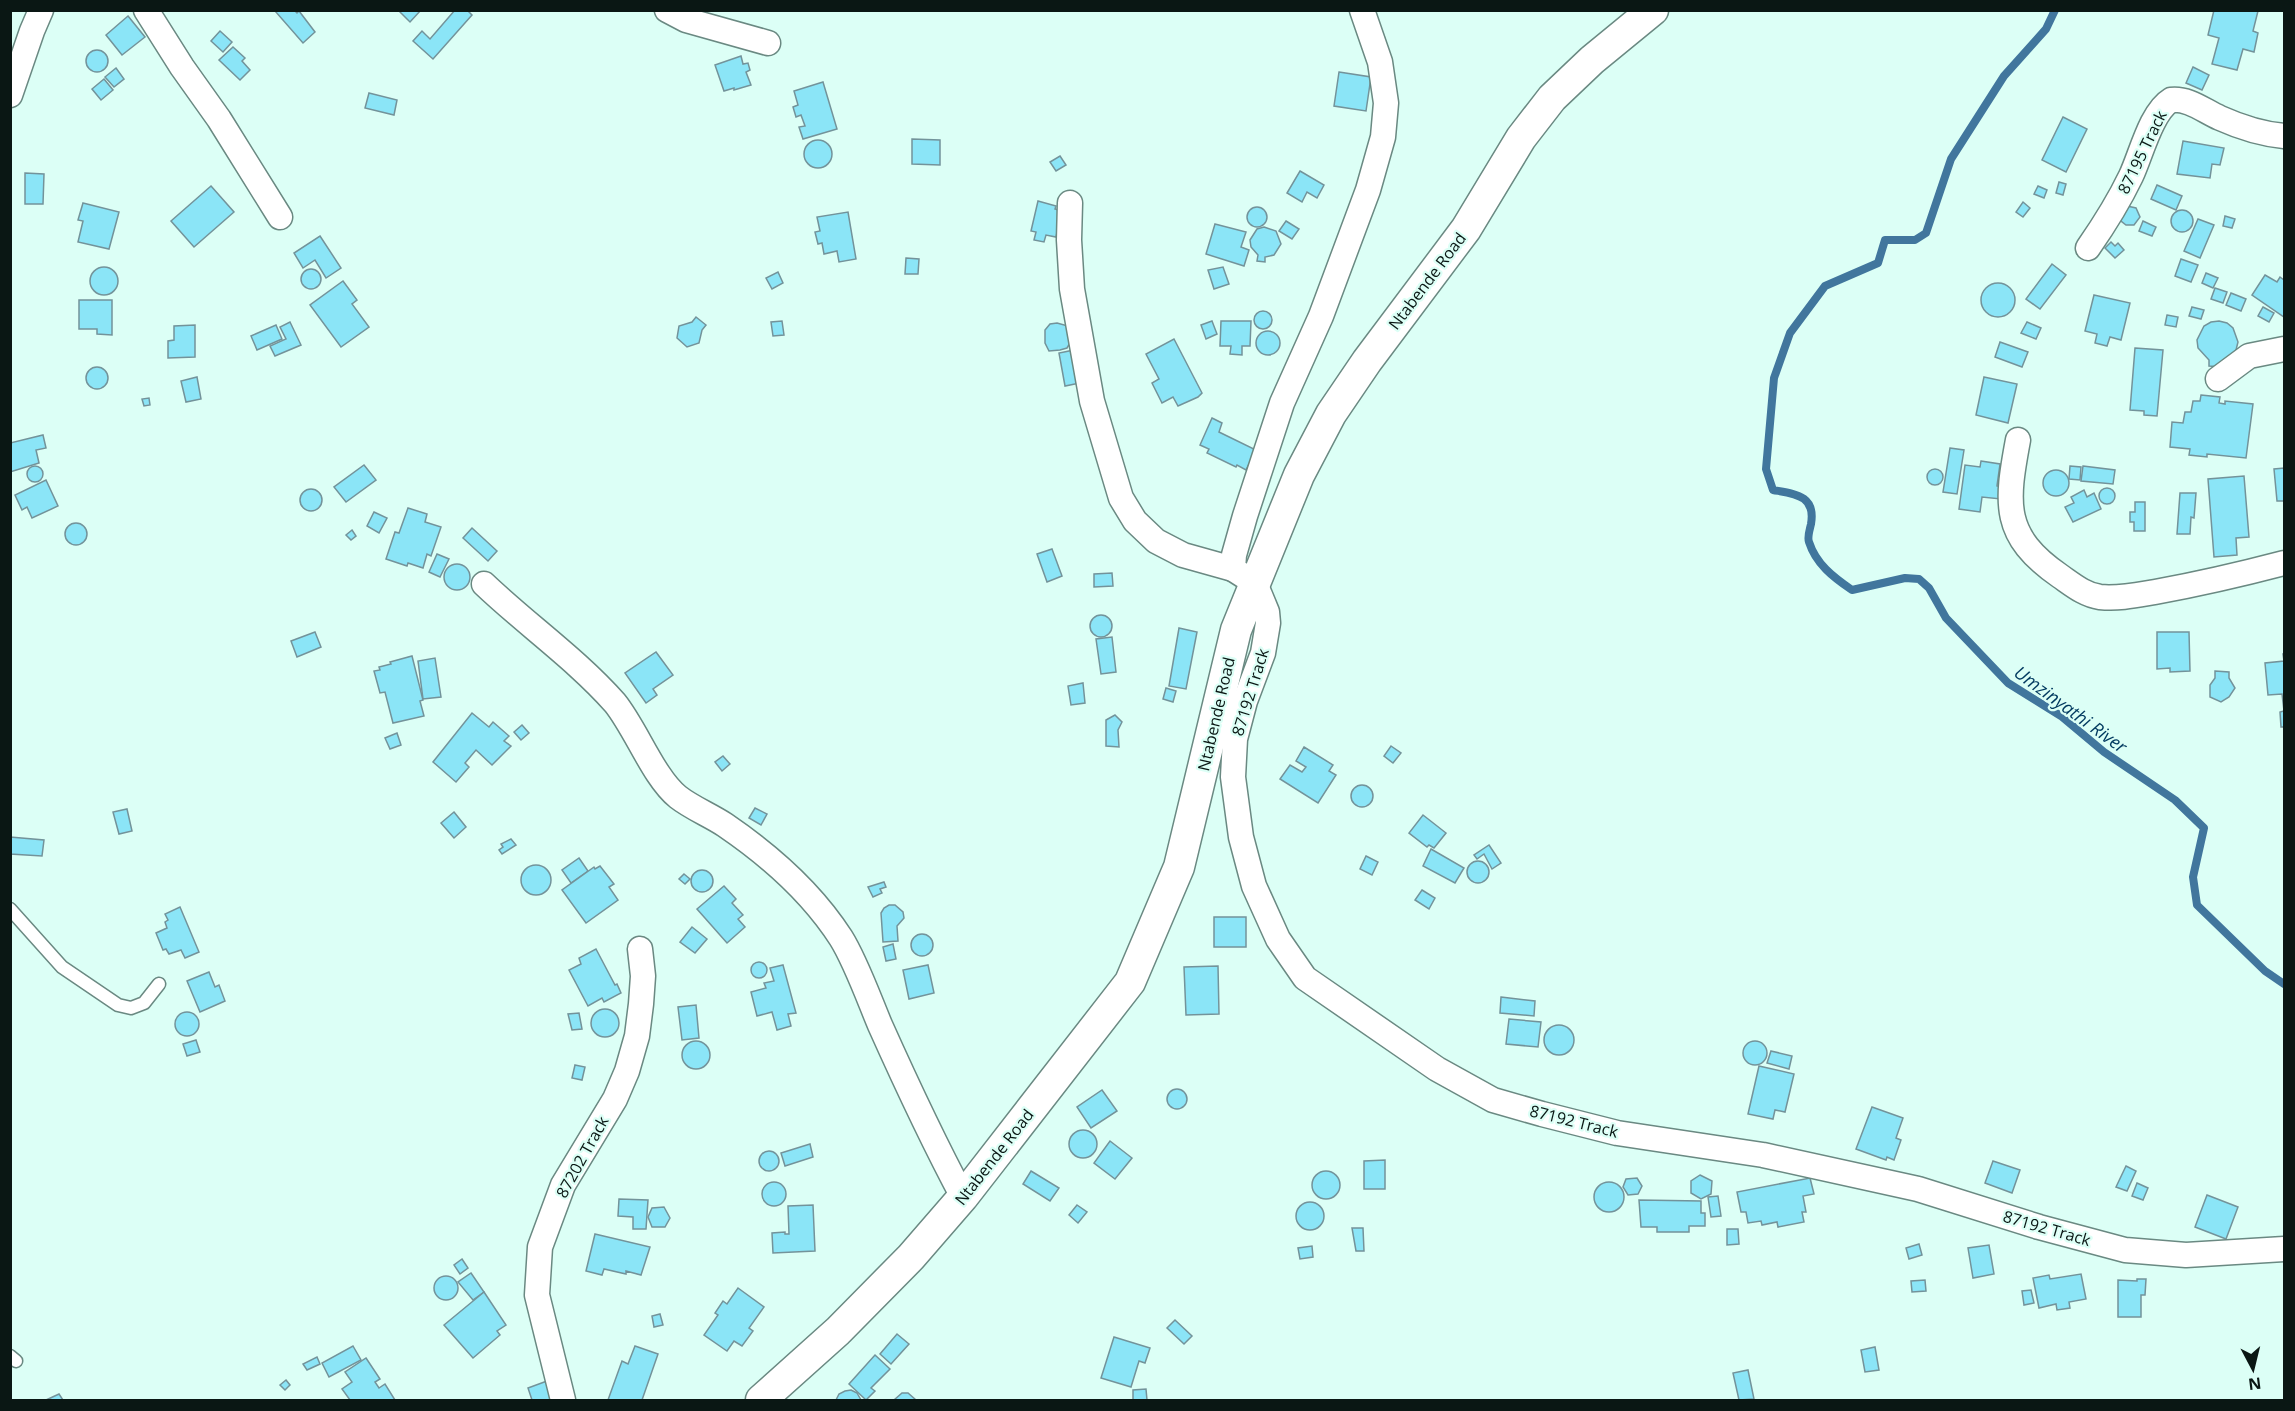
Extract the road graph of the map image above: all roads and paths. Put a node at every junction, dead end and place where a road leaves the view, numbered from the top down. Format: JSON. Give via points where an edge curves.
{"nodes":[{"id":1,"x":41,"y":10,"type":"edge"},
{"id":2,"x":146,"y":10,"type":"edge"},
{"id":3,"x":668,"y":10,"type":"edge"},
{"id":4,"x":1362,"y":10,"type":"edge"},
{"id":5,"x":1653,"y":10,"type":"edge"},
{"id":6,"x":768,"y":43,"type":"dead end"},
{"id":7,"x":10,"y":95,"type":"edge"},
{"id":8,"x":2284,"y":136,"type":"edge"},
{"id":9,"x":1070,"y":203,"type":"dead end"},
{"id":10,"x":280,"y":217,"type":"dead end"},
{"id":11,"x":2088,"y":248,"type":"dead end"},
{"id":12,"x":2284,"y":349,"type":"edge"},
{"id":13,"x":2218,"y":379,"type":"dead end"},
{"id":14,"x":2018,"y":440,"type":"dead end"},
{"id":15,"x":2284,"y":563,"type":"edge"},
{"id":16,"x":1244,"y":576,"type":"junction"},
{"id":17,"x":484,"y":584,"type":"dead end"},
{"id":18,"x":10,"y":909,"type":"edge"},
{"id":19,"x":640,"y":949,"type":"dead end"},
{"id":20,"x":159,"y":984,"type":"dead end"},
{"id":21,"x":963,"y":1197,"type":"junction"},
{"id":22,"x":2284,"y":1249,"type":"edge"},
{"id":23,"x":563,"y":1401,"type":"edge"},
{"id":24,"x":761,"y":1401,"type":"edge"}],
"edges":[{"from":1,"to":7,"type":"street"},
{"from":2,"to":10,"type":"street"},
{"from":3,"to":6,"type":"street","via":[[686,20]]},
{"from":4,"to":16,"type":"street","via":[[1380,62],[1386,103],[1383,137],[1368,190],[1321,316],[1282,403],[1245,516],[1234,555]]},
{"from":5,"to":16,"type":"street","name":"Ntabende Road","via":[[1552,98],[1521,138],[1466,229],[1331,414]]},
{"from":8,"to":11,"type":"street","name":"87195 Track","via":[[2221,119],[2184,100],[2171,100],[2158,113],[2131,176]]},
{"from":9,"to":16,"type":"street","via":[[1072,289],[1092,401],[1121,498],[1135,521],[1156,541],[1183,555]]},
{"from":12,"to":13,"type":"street","via":[[2249,356]]},
{"from":14,"to":15,"type":"street","via":[[2010,492],[2019,535],[2049,568],[2088,595],[2121,597],[2219,580]]},
{"from":16,"to":21,"type":"street","name":"Ntabende Road","via":[[1236,630],[1179,867],[1130,982]]},
{"from":16,"to":22,"type":"street","name":"87192 Track","via":[[1264,600],[1268,623],[1263,653],[1235,739],[1233,777],[1241,837],[1254,886],[1278,939],[1305,978],[1437,1069],[1492,1100],[1542,1114],[1617,1133],[1763,1155],[1918,1189],[2125,1250],[2186,1255]]},
{"from":17,"to":21,"type":"street","via":[[586,672],[610,698],[678,797],[763,853],[799,886],[842,939],[928,1131]]},
{"from":18,"to":20,"type":"lane","via":[[62,968],[118,1005],[131,1008],[144,1003]]},
{"from":19,"to":23,"type":"street","name":"87202 Track","via":[[641,1004],[627,1071],[615,1099],[564,1185],[540,1247],[537,1295]]},
{"from":21,"to":24,"type":"street","name":"Ntabende Road","via":[[911,1257]]}]}
